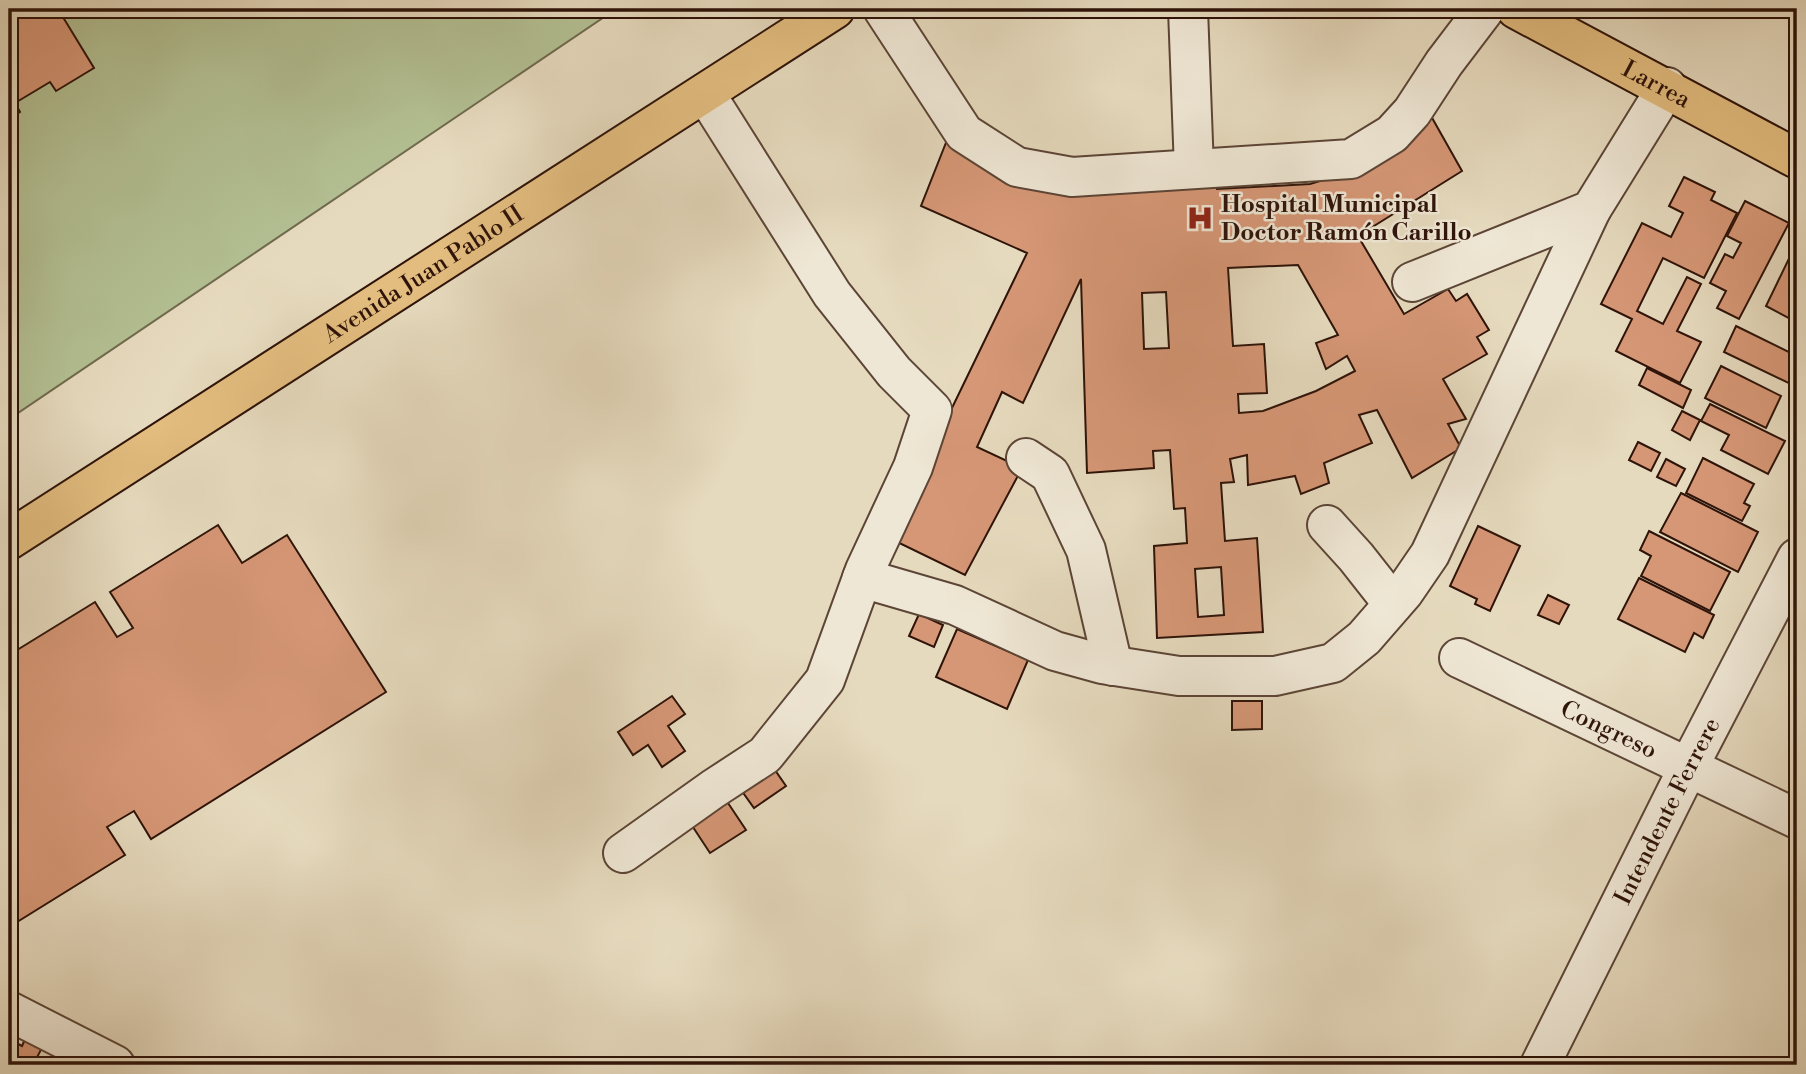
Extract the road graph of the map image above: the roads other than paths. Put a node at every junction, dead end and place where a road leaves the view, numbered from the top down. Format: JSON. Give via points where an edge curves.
{"nodes":[{"id":1,"x":835,"y":9,"type":"edge"},
{"id":2,"x":883,"y":9,"type":"edge"},
{"id":3,"x":1188,"y":9,"type":"edge"},
{"id":4,"x":1485,"y":9,"type":"edge"},
{"id":5,"x":1530,"y":11,"type":"edge"},
{"id":6,"x":1667,"y":88,"type":"junction"},
{"id":7,"x":705,"y":93,"type":"junction"},
{"id":8,"x":1797,"y":159,"type":"edge"},
{"id":9,"x":1194,"y":169,"type":"junction"},
{"id":10,"x":1591,"y":210,"type":"junction"},
{"id":11,"x":1412,"y":282,"type":"dead end"},
{"id":12,"x":1026,"y":458,"type":"dead end"},
{"id":13,"x":1328,"y":525,"type":"dead end"},
{"id":14,"x":9,"y":540,"type":"edge"},
{"id":15,"x":1797,"y":558,"type":"edge"},
{"id":16,"x":862,"y":578,"type":"junction"},
{"id":17,"x":1393,"y":604,"type":"junction"},
{"id":18,"x":1459,"y":658,"type":"dead end"},
{"id":19,"x":1113,"y":666,"type":"junction"},
{"id":20,"x":1689,"y":766,"type":"junction"},
{"id":21,"x":1797,"y":819,"type":"edge"},
{"id":22,"x":623,"y":853,"type":"dead end"},
{"id":23,"x":9,"y":1011,"type":"edge"},
{"id":24,"x":115,"y":1065,"type":"edge"},
{"id":25,"x":1540,"y":1065,"type":"edge"}],
"edges":[{"from":1,"to":7,"type":"main road","name":"Avenida Juan Pablo II"},
{"from":2,"to":9,"type":"street","via":[[964,133],[1017,167],[1072,177]]},
{"from":3,"to":9,"type":"street"},
{"from":4,"to":9,"type":"street","via":[[1412,112],[1392,134],[1351,159]]},
{"from":5,"to":6,"type":"main road","name":"Larrea"},
{"from":6,"to":8,"type":"main road","name":"Larrea"},
{"from":6,"to":10,"type":"street"},
{"from":7,"to":14,"type":"main road","name":"Avenida Juan Pablo II"},
{"from":7,"to":16,"type":"street","via":[[832,294],[894,372],[932,410],[913,467]]},
{"from":10,"to":11,"type":"street"},
{"from":10,"to":17,"type":"street","via":[[1430,554]]},
{"from":12,"to":19,"type":"street","via":[[1050,474],[1086,550]]},
{"from":13,"to":17,"type":"street"},
{"from":15,"to":20,"type":"street","name":"Intendente Ferrere"},
{"from":16,"to":19,"type":"street","via":[[955,604],[1055,650]]},
{"from":16,"to":22,"type":"street","via":[[825,680],[765,755]]},
{"from":17,"to":19,"type":"street","via":[[1364,638],[1333,663],[1275,676],[1179,676]]},
{"from":18,"to":20,"type":"street","name":"Congreso"},
{"from":20,"to":21,"type":"street","name":"Congreso"},
{"from":20,"to":25,"type":"street","name":"Intendente Ferrere"},
{"from":23,"to":24,"type":"street"}]}
